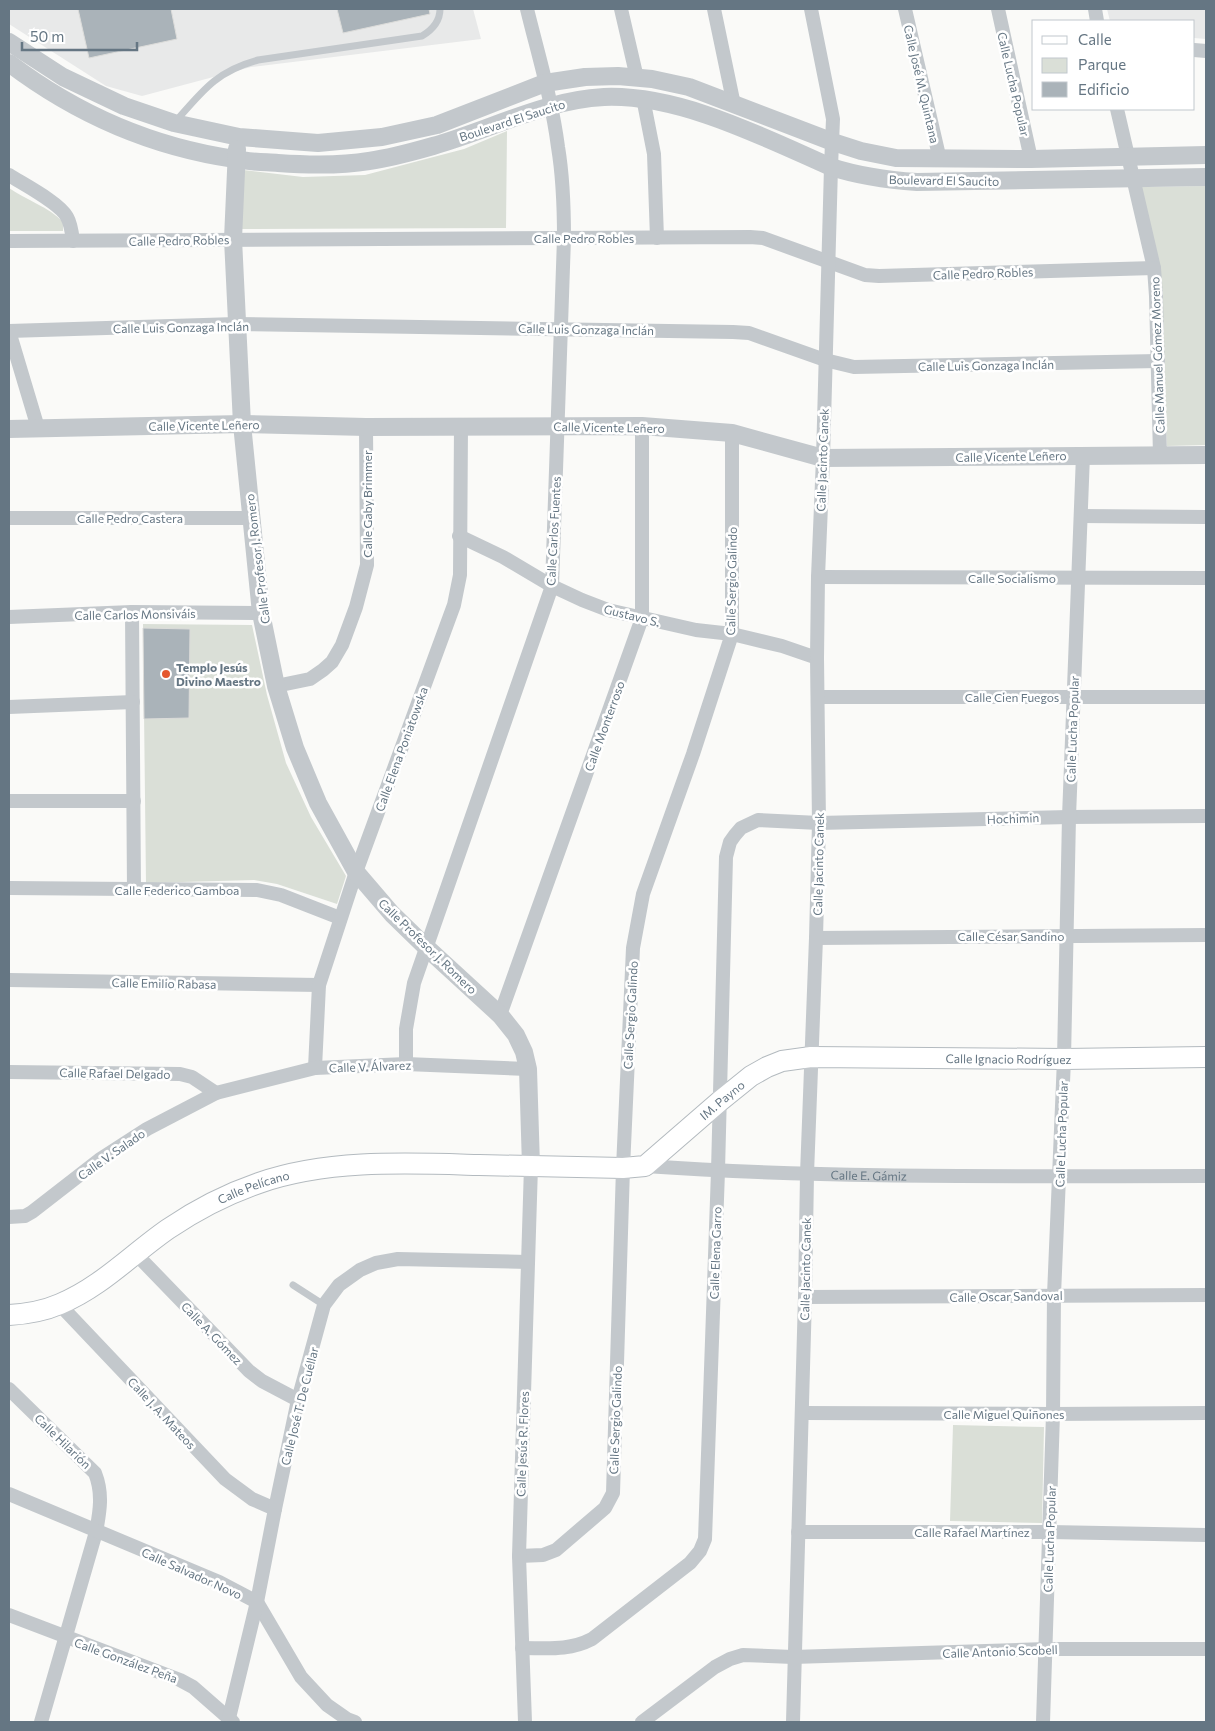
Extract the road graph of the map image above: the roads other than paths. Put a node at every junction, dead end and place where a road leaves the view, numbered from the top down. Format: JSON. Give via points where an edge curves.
{"nodes":[{"id":1,"x":440,"y":9,"type":"edge"},
{"id":2,"x":527,"y":9,"type":"edge"},
{"id":3,"x":621,"y":9,"type":"edge"},
{"id":4,"x":714,"y":9,"type":"edge"},
{"id":5,"x":811,"y":9,"type":"edge"},
{"id":6,"x":905,"y":9,"type":"edge"},
{"id":7,"x":998,"y":9,"type":"edge"},
{"id":8,"x":9,"y":42,"type":"edge"},
{"id":9,"x":9,"y":63,"type":"edge"},
{"id":10,"x":637,"y":78,"type":"junction"},
{"id":11,"x":545,"y":84,"type":"junction"},
{"id":12,"x":643,"y":98,"type":"junction"},
{"id":13,"x":550,"y":105,"type":"junction"},
{"id":14,"x":734,"y":105,"type":"junction"},
{"id":15,"x":1117,"y":110,"type":"edge"},
{"id":16,"x":174,"y":124,"type":"junction"},
{"id":17,"x":239,"y":137,"type":"junction"},
{"id":18,"x":833,"y":142,"type":"junction"},
{"id":19,"x":1206,"y":155,"type":"edge"},
{"id":20,"x":1128,"y":156,"type":"junction"},
{"id":21,"x":1031,"y":159,"type":"junction"},
{"id":22,"x":235,"y":160,"type":"junction"},
{"id":23,"x":940,"y":160,"type":"junction"},
{"id":24,"x":831,"y":167,"type":"junction"},
{"id":25,"x":9,"y":175,"type":"edge"},
{"id":26,"x":1206,"y":177,"type":"edge"},
{"id":27,"x":1132,"y":178,"type":"junction"},
{"id":28,"x":564,"y":238,"type":"junction"},
{"id":29,"x":657,"y":238,"type":"junction"},
{"id":30,"x":233,"y":239,"type":"junction"},
{"id":31,"x":9,"y":240,"type":"edge"},
{"id":32,"x":73,"y":241,"type":"junction"},
{"id":33,"x":828,"y":262,"type":"junction"},
{"id":34,"x":1154,"y":268,"type":"junction"},
{"id":35,"x":236,"y":324,"type":"junction"},
{"id":36,"x":561,"y":329,"type":"junction"},
{"id":37,"x":9,"y":331,"type":"edge"},
{"id":38,"x":825,"y":360,"type":"junction"},
{"id":39,"x":1158,"y":361,"type":"junction"},
{"id":40,"x":242,"y":424,"type":"junction"},
{"id":41,"x":558,"y":425,"type":"junction"},
{"id":42,"x":461,"y":426,"type":"junction"},
{"id":43,"x":642,"y":426,"type":"junction"},
{"id":44,"x":366,"y":427,"type":"junction"},
{"id":45,"x":9,"y":428,"type":"edge"},
{"id":46,"x":38,"y":428,"type":"junction"},
{"id":47,"x":732,"y":433,"type":"junction"},
{"id":48,"x":1160,"y":454,"type":"junction"},
{"id":49,"x":1083,"y":455,"type":"junction"},
{"id":50,"x":1206,"y":455,"type":"edge"},
{"id":51,"x":823,"y":458,"type":"junction"},
{"id":52,"x":1081,"y":516,"type":"junction"},
{"id":53,"x":1206,"y":517,"type":"edge"},
{"id":54,"x":9,"y":518,"type":"edge"},
{"id":55,"x":251,"y":518,"type":"junction"},
{"id":56,"x":459,"y":536,"type":"junction"},
{"id":57,"x":818,"y":577,"type":"junction"},
{"id":58,"x":1078,"y":578,"type":"junction"},
{"id":59,"x":1206,"y":578,"type":"edge"},
{"id":60,"x":552,"y":586,"type":"junction"},
{"id":61,"x":132,"y":612,"type":"junction"},
{"id":62,"x":261,"y":613,"type":"junction"},
{"id":63,"x":9,"y":617,"type":"edge"},
{"id":64,"x":642,"y":618,"type":"junction"},
{"id":65,"x":732,"y":634,"type":"junction"},
{"id":66,"x":817,"y":658,"type":"junction"},
{"id":67,"x":276,"y":686,"type":"junction"},
{"id":68,"x":818,"y":697,"type":"junction"},
{"id":69,"x":1206,"y":697,"type":"edge"},
{"id":70,"x":1074,"y":698,"type":"junction"},
{"id":71,"x":133,"y":702,"type":"junction"},
{"id":72,"x":9,"y":707,"type":"edge"},
{"id":73,"x":9,"y":801,"type":"edge"},
{"id":74,"x":134,"y":801,"type":"junction"},
{"id":75,"x":1206,"y":816,"type":"edge"},
{"id":76,"x":1069,"y":817,"type":"junction"},
{"id":77,"x":819,"y":823,"type":"junction"},
{"id":78,"x":356,"y":872,"type":"junction"},
{"id":79,"x":9,"y":888,"type":"edge"},
{"id":80,"x":134,"y":890,"type":"junction"},
{"id":81,"x":340,"y":918,"type":"junction"},
{"id":82,"x":1206,"y":935,"type":"edge"},
{"id":83,"x":1066,"y":936,"type":"junction"},
{"id":84,"x":816,"y":938,"type":"junction"},
{"id":85,"x":427,"y":948,"type":"junction"},
{"id":86,"x":9,"y":980,"type":"edge"},
{"id":87,"x":319,"y":985,"type":"junction"},
{"id":88,"x":500,"y":1015,"type":"junction"},
{"id":89,"x":811,"y":1057,"type":"junction"},
{"id":90,"x":1206,"y":1057,"type":"edge"},
{"id":91,"x":1064,"y":1059,"type":"junction"},
{"id":92,"x":406,"y":1064,"type":"junction"},
{"id":93,"x":315,"y":1068,"type":"junction"},
{"id":94,"x":528,"y":1069,"type":"junction"},
{"id":95,"x":9,"y":1072,"type":"edge"},
{"id":96,"x":216,"y":1093,"type":"junction"},
{"id":97,"x":720,"y":1101,"type":"junction"},
{"id":98,"x":531,"y":1166,"type":"junction"},
{"id":99,"x":645,"y":1166,"type":"junction"},
{"id":100,"x":623,"y":1168,"type":"junction"},
{"id":101,"x":718,"y":1171,"type":"junction"},
{"id":102,"x":807,"y":1174,"type":"junction"},
{"id":103,"x":1060,"y":1176,"type":"junction"},
{"id":104,"x":1206,"y":1176,"type":"edge"},
{"id":105,"x":9,"y":1216,"type":"edge"},
{"id":106,"x":135,"y":1253,"type":"junction"},
{"id":107,"x":528,"y":1262,"type":"junction"},
{"id":108,"x":293,"y":1285,"type":"dead end"},
{"id":109,"x":1054,"y":1295,"type":"junction"},
{"id":110,"x":1206,"y":1295,"type":"edge"},
{"id":111,"x":805,"y":1297,"type":"junction"},
{"id":112,"x":60,"y":1305,"type":"junction"},
{"id":113,"x":324,"y":1305,"type":"junction"},
{"id":114,"x":9,"y":1315,"type":"edge"},
{"id":115,"x":9,"y":1389,"type":"edge"},
{"id":116,"x":298,"y":1400,"type":"junction"},
{"id":117,"x":1206,"y":1413,"type":"edge"},
{"id":118,"x":802,"y":1414,"type":"junction"},
{"id":119,"x":1053,"y":1414,"type":"junction"},
{"id":120,"x":9,"y":1494,"type":"edge"},
{"id":121,"x":274,"y":1509,"type":"junction"},
{"id":122,"x":96,"y":1532,"type":"junction"},
{"id":123,"x":798,"y":1532,"type":"junction"},
{"id":124,"x":1050,"y":1532,"type":"junction"},
{"id":125,"x":1206,"y":1535,"type":"edge"},
{"id":126,"x":519,"y":1556,"type":"junction"},
{"id":127,"x":256,"y":1602,"type":"junction"},
{"id":128,"x":9,"y":1616,"type":"edge"},
{"id":129,"x":66,"y":1638,"type":"junction"},
{"id":130,"x":522,"y":1648,"type":"junction"},
{"id":131,"x":1206,"y":1649,"type":"edge"},
{"id":132,"x":1046,"y":1650,"type":"junction"},
{"id":133,"x":793,"y":1657,"type":"junction"},
{"id":134,"x":230,"y":1721,"type":"edge"},
{"id":135,"x":41,"y":1722,"type":"edge"},
{"id":136,"x":355,"y":1722,"type":"edge"},
{"id":137,"x":525,"y":1722,"type":"edge"},
{"id":138,"x":642,"y":1722,"type":"edge"},
{"id":139,"x":792,"y":1722,"type":"edge"},
{"id":140,"x":1043,"y":1722,"type":"edge"}],
"edges":[{"from":1,"to":16,"type":"lane","via":[[436,23],[422,36],[241,65],[216,78]]},
{"from":2,"to":11,"type":"street","name":"Calle Carlos Fuentes"},
{"from":3,"to":10,"type":"street"},
{"from":4,"to":14,"type":"street"},
{"from":5,"to":18,"type":"street","name":"Calle Jacinto Canek","via":[[833,119]]},
{"from":6,"to":23,"type":"street","name":"Calle José M. Quintana"},
{"from":7,"to":21,"type":"street","name":"Calle Lucha Popular"},
{"from":8,"to":16,"type":"street","name":"Boulevard El Saucito","via":[[63,77],[124,106]]},
{"from":9,"to":22,"type":"street","name":"Boulevard El Saucito","via":[[82,110],[125,130],[174,147]]},
{"from":10,"to":11,"type":"street","name":"Boulevard El Saucito","via":[[585,77]]},
{"from":10,"to":14,"type":"street","name":"Boulevard El Saucito","via":[[689,87]]},
{"from":11,"to":13,"type":"street","name":"Calle Carlos Fuentes"},
{"from":11,"to":17,"type":"street","name":"Boulevard El Saucito","via":[[437,125],[382,137],[318,143]]},
{"from":12,"to":13,"type":"street","name":"Boulevard El Saucito","via":[[605,97]]},
{"from":12,"to":24,"type":"street","name":"Boulevard El Saucito","via":[[710,117]]},
{"from":12,"to":29,"type":"street","via":[[654,154]]},
{"from":13,"to":22,"type":"street","name":"Boulevard El Saucito","via":[[434,146],[369,161],[316,165]]},
{"from":13,"to":28,"type":"street","name":"Calle Carlos Fuentes","via":[[558,147]]},
{"from":14,"to":18,"type":"street","name":"Boulevard El Saucito"},
{"from":15,"to":20,"type":"street","name":"Calle Manuel Gómez Moreno"},
{"from":16,"to":17,"type":"street","name":"Boulevard El Saucito"},
{"from":17,"to":22,"type":"street","name":"Calle Profesor J. Romero"},
{"from":18,"to":23,"type":"street","name":"Boulevard El Saucito","via":[[878,155]]},
{"from":18,"to":24,"type":"street","name":"Calle Jacinto Canek"},
{"from":19,"to":20,"type":"street","name":"Boulevard El Saucito"},
{"from":20,"to":21,"type":"street","name":"Boulevard El Saucito"},
{"from":20,"to":27,"type":"street","name":"Calle Manuel Gómez Moreno"},
{"from":21,"to":23,"type":"street","name":"Boulevard El Saucito"},
{"from":22,"to":30,"type":"street","name":"Calle Profesor J. Romero"},
{"from":24,"to":27,"type":"street","name":"Boulevard El Saucito","via":[[889,180],[917,182]]},
{"from":24,"to":33,"type":"street","name":"Calle Jacinto Canek"},
{"from":25,"to":32,"type":"street","via":[[66,215]]},
{"from":26,"to":27,"type":"street","name":"Boulevard El Saucito"},
{"from":27,"to":34,"type":"street","name":"Calle Manuel Gómez Moreno"},
{"from":28,"to":29,"type":"street","name":"Calle Pedro Robles"},
{"from":28,"to":30,"type":"street","name":"Calle Pedro Robles"},
{"from":28,"to":36,"type":"street","name":"Calle Carlos Fuentes"},
{"from":29,"to":33,"type":"street","name":"Calle Pedro Robles","via":[[763,238]]},
{"from":30,"to":32,"type":"street","name":"Calle Pedro Robles"},
{"from":30,"to":35,"type":"street","name":"Calle Profesor J. Romero"},
{"from":31,"to":32,"type":"street","name":"Calle Pedro Robles"},
{"from":33,"to":34,"type":"street","name":"Calle Pedro Robles","via":[[865,275],[879,276]]},
{"from":33,"to":38,"type":"street","name":"Calle Jacinto Canek"},
{"from":34,"to":39,"type":"street","name":"Calle Manuel Gómez Moreno"},
{"from":35,"to":36,"type":"street","name":"Calle Luis Gonzaga Inclán"},
{"from":35,"to":37,"type":"street","name":"Calle Luis Gonzaga Inclán"},
{"from":35,"to":40,"type":"street","name":"Calle Profesor J. Romero"},
{"from":36,"to":38,"type":"street","name":"Calle Luis Gonzaga Inclán","via":[[749,334]]},
{"from":36,"to":41,"type":"street","name":"Calle Carlos Fuentes"},
{"from":37,"to":46,"type":"street"},
{"from":38,"to":39,"type":"street","name":"Calle Luis Gonzaga Inclán","via":[[854,367]]},
{"from":38,"to":51,"type":"street","name":"Calle Jacinto Canek"},
{"from":39,"to":48,"type":"street","name":"Calle Manuel Gómez Moreno"},
{"from":40,"to":44,"type":"street","name":"Calle Vicente Leñero"},
{"from":40,"to":46,"type":"street","name":"Calle Vicente Leñero"},
{"from":40,"to":55,"type":"street","name":"Calle Profesor J. Romero"},
{"from":41,"to":42,"type":"street","name":"Calle Vicente Leñero"},
{"from":41,"to":43,"type":"street","name":"Calle Vicente Leñero"},
{"from":41,"to":60,"type":"street","name":"Calle Carlos Fuentes"},
{"from":42,"to":44,"type":"street","name":"Calle Vicente Leñero"},
{"from":42,"to":56,"type":"street","name":"Calle Elena Poniatowska"},
{"from":43,"to":47,"type":"street","name":"Calle Vicente Leñero"},
{"from":43,"to":64,"type":"street","name":"Calle Monterroso"},
{"from":44,"to":67,"type":"street","name":"Calle Gaby Brimmer","via":[[367,564],[356,607],[342,645],[328,666],[310,679]]},
{"from":45,"to":46,"type":"street","name":"Calle Vicente Leñero"},
{"from":47,"to":51,"type":"street","name":"Calle Vicente Leñero"},
{"from":47,"to":65,"type":"street","name":"Calle Sergio Galindo"},
{"from":48,"to":49,"type":"street","name":"Calle Vicente Leñero"},
{"from":48,"to":50,"type":"street","name":"Calle Vicente Leñero"},
{"from":49,"to":51,"type":"street","name":"Calle Vicente Leñero"},
{"from":49,"to":52,"type":"street","name":"Calle Lucha Popular"},
{"from":51,"to":57,"type":"street","name":"Calle Jacinto Canek"},
{"from":52,"to":53,"type":"street"},
{"from":52,"to":58,"type":"street","name":"Calle Lucha Popular"},
{"from":54,"to":55,"type":"street","name":"Calle Pedro Castera"},
{"from":55,"to":62,"type":"street","name":"Calle Profesor J. Romero"},
{"from":56,"to":60,"type":"street","name":"Gustavo S."},
{"from":56,"to":78,"type":"street","name":"Calle Elena Poniatowska","via":[[460,575],[454,605]]},
{"from":57,"to":58,"type":"street","name":"Calle Socialismo"},
{"from":57,"to":66,"type":"street","name":"Calle Jacinto Canek"},
{"from":58,"to":59,"type":"street","name":"Calle Socialismo"},
{"from":58,"to":70,"type":"street","name":"Calle Lucha Popular"},
{"from":60,"to":64,"type":"street","name":"Gustavo S.","via":[[591,603]]},
{"from":60,"to":85,"type":"street","name":"Calle Carlos Fuentes"},
{"from":61,"to":62,"type":"street","name":"Calle Carlos Monsiváis"},
{"from":61,"to":63,"type":"street","name":"Calle Carlos Monsiváis"},
{"from":61,"to":71,"type":"street"},
{"from":62,"to":67,"type":"street","name":"Calle Profesor J. Romero"},
{"from":64,"to":65,"type":"street","name":"Gustavo S."},
{"from":64,"to":88,"type":"street","name":"Calle Monterroso"},
{"from":65,"to":66,"type":"street","name":"Gustavo S."},
{"from":65,"to":100,"type":"street","name":"Calle Sergio Galindo","via":[[643,894],[633,948]]},
{"from":66,"to":68,"type":"street","name":"Calle Jacinto Canek"},
{"from":67,"to":78,"type":"street","name":"Calle Profesor J. Romero","via":[[294,748],[318,803]]},
{"from":68,"to":70,"type":"street","name":"Calle Cien Fuegos"},
{"from":68,"to":77,"type":"street","name":"Calle Jacinto Canek"},
{"from":69,"to":70,"type":"street","name":"Calle Cien Fuegos"},
{"from":70,"to":76,"type":"street","name":"Calle Lucha Popular"},
{"from":71,"to":72,"type":"street"},
{"from":71,"to":74,"type":"street"},
{"from":73,"to":74,"type":"street"},
{"from":74,"to":80,"type":"street"},
{"from":75,"to":76,"type":"street","name":"Hochimin"},
{"from":76,"to":77,"type":"street","name":"Hochimin"},
{"from":76,"to":83,"type":"street","name":"Calle Lucha Popular"},
{"from":77,"to":84,"type":"street","name":"Calle Jacinto Canek"},
{"from":77,"to":97,"type":"street","name":"Calle Elena Garro","via":[[758,820],[741,828],[730,842],[726,857]]},
{"from":78,"to":81,"type":"street","name":"Calle Elena Poniatowska"},
{"from":78,"to":85,"type":"street","name":"Calle Profesor J. Romero"},
{"from":79,"to":80,"type":"street","name":"Calle Federico Gamboa"},
{"from":80,"to":81,"type":"street","name":"Calle Federico Gamboa","via":[[256,890],[281,895]]},
{"from":81,"to":87,"type":"street","name":"Calle Elena Poniatowska"},
{"from":82,"to":83,"type":"street","name":"Calle César Sandino"},
{"from":83,"to":84,"type":"street","name":"Calle César Sandino"},
{"from":83,"to":91,"type":"street","name":"Calle Lucha Popular"},
{"from":84,"to":89,"type":"street","name":"Calle Jacinto Canek"},
{"from":85,"to":88,"type":"street","name":"Calle Profesor J. Romero"},
{"from":85,"to":92,"type":"street","name":"Calle Carlos Fuentes","via":[[409,1006]]},
{"from":86,"to":87,"type":"street","name":"Calle Emilio Rabasa"},
{"from":87,"to":93,"type":"street","name":"Calle Elena Poniatowska"},
{"from":88,"to":94,"type":"street","name":"Calle Profesor J. Romero","via":[[516,1035]]},
{"from":89,"to":91,"type":"main road","name":"Calle Ignacio Rodríguez"},
{"from":89,"to":97,"type":"main road","name":"IM. Payno","via":[[782,1061],[767,1067]]},
{"from":89,"to":102,"type":"street","name":"Calle Jacinto Canek"},
{"from":90,"to":91,"type":"main road","name":"Calle Ignacio Rodríguez"},
{"from":91,"to":103,"type":"street","name":"Calle Lucha Popular"},
{"from":92,"to":93,"type":"street","name":"Calle V. Álvarez"},
{"from":92,"to":94,"type":"street","name":"Calle V. Álvarez"},
{"from":93,"to":96,"type":"street","name":"Calle V. Álvarez"},
{"from":94,"to":98,"type":"street","name":"Calle Profesor J. Romero"},
{"from":95,"to":96,"type":"street","name":"Calle Rafael Delgado","via":[[180,1074],[192,1077]]},
{"from":96,"to":105,"type":"street","name":"Calle V. Salado","via":[[147,1129],[99,1160],[25,1216]]},
{"from":97,"to":99,"type":"main road","name":"IM. Payno"},
{"from":97,"to":101,"type":"street","name":"Calle Elena Garro"},
{"from":98,"to":100,"type":"main road","name":"Calle E. Gámiz"},
{"from":98,"to":106,"type":"main road","name":"Calle Pelícano","via":[[418,1163],[320,1168],[260,1182],[216,1200]]},
{"from":98,"to":107,"type":"street","name":"Calle Jesús R. Flores"},
{"from":99,"to":100,"type":"main road","name":"Calle E. Gámiz"},
{"from":99,"to":101,"type":"street","name":"Calle E. Gámiz"},
{"from":100,"to":126,"type":"street","name":"Calle Sergio Galindo","via":[[613,1493],[605,1508],[556,1550],[543,1555]]},
{"from":101,"to":102,"type":"street","name":"Calle E. Gámiz"},
{"from":101,"to":130,"type":"street","name":"Calle Elena Garro","via":[[703,1545],[690,1563],[580,1646]]},
{"from":102,"to":103,"type":"street","name":"Calle E. Gámiz"},
{"from":102,"to":111,"type":"street","name":"Calle Jacinto Canek"},
{"from":103,"to":104,"type":"street","name":"Calle E. Gámiz"},
{"from":103,"to":109,"type":"street","name":"Calle Lucha Popular"},
{"from":106,"to":112,"type":"main road","name":"Calle Pelícano","via":[[99,1282]]},
{"from":106,"to":116,"type":"street","name":"Calle A. Gómez","via":[[249,1371]]},
{"from":107,"to":113,"type":"street","name":"Calle José T. De Cuéllar","via":[[398,1259],[376,1263],[339,1285]]},
{"from":107,"to":126,"type":"street","name":"Calle Jesús R. Flores"},
{"from":108,"to":113,"type":"lane"},
{"from":109,"to":110,"type":"street","name":"Calle Oscar Sandoval"},
{"from":109,"to":111,"type":"street","name":"Calle Oscar Sandoval"},
{"from":109,"to":119,"type":"street","name":"Calle Lucha Popular"},
{"from":111,"to":118,"type":"street","name":"Calle Jacinto Canek"},
{"from":112,"to":114,"type":"main road","name":"Calle Pelícano"},
{"from":112,"to":121,"type":"street","name":"Calle J. A. Mateos","via":[[225,1479],[252,1499]]},
{"from":113,"to":116,"type":"street","name":"Calle José T. De Cuéllar"},
{"from":115,"to":122,"type":"street","name":"Calle Hilarión","via":[[96,1473],[101,1507]]},
{"from":116,"to":121,"type":"street","name":"Calle José T. De Cuéllar"},
{"from":117,"to":119,"type":"street","name":"Calle Miguel Quiñones"},
{"from":118,"to":119,"type":"street","name":"Calle Miguel Quiñones"},
{"from":118,"to":123,"type":"street","name":"Calle Jacinto Canek"},
{"from":119,"to":124,"type":"street","name":"Calle Lucha Popular"},
{"from":120,"to":122,"type":"street","name":"Calle Salvador Novo"},
{"from":121,"to":127,"type":"street","name":"Calle José T. De Cuéllar"},
{"from":122,"to":127,"type":"street","name":"Calle Salvador Novo","via":[[219,1582]]},
{"from":122,"to":129,"type":"street","name":"Calle Hilarión"},
{"from":123,"to":124,"type":"street","name":"Calle Rafael Martínez"},
{"from":123,"to":133,"type":"street","name":"Calle Jacinto Canek"},
{"from":124,"to":125,"type":"street","name":"Calle Rafael Martínez"},
{"from":124,"to":132,"type":"street","name":"Calle Lucha Popular"},
{"from":126,"to":130,"type":"street","name":"Calle Jesús R. Flores"},
{"from":127,"to":134,"type":"street","name":"Calle José T. De Cuéllar"},
{"from":127,"to":136,"type":"street","name":"Calle Salvador Novo","via":[[301,1677],[327,1705]]},
{"from":128,"to":129,"type":"street","name":"Calle González Peña"},
{"from":129,"to":134,"type":"street","name":"Calle González Peña","via":[[194,1687]]},
{"from":129,"to":135,"type":"street","name":"Calle Hilarión"},
{"from":130,"to":137,"type":"street","name":"Calle Jesús R. Flores"},
{"from":131,"to":132,"type":"street","name":"Calle Antonio Scobell"},
{"from":132,"to":133,"type":"street","name":"Calle Antonio Scobell"},
{"from":132,"to":140,"type":"street","name":"Calle Lucha Popular"},
{"from":133,"to":138,"type":"street","via":[[743,1656],[730,1659]]},
{"from":133,"to":139,"type":"street","name":"Calle Jacinto Canek"}]}
